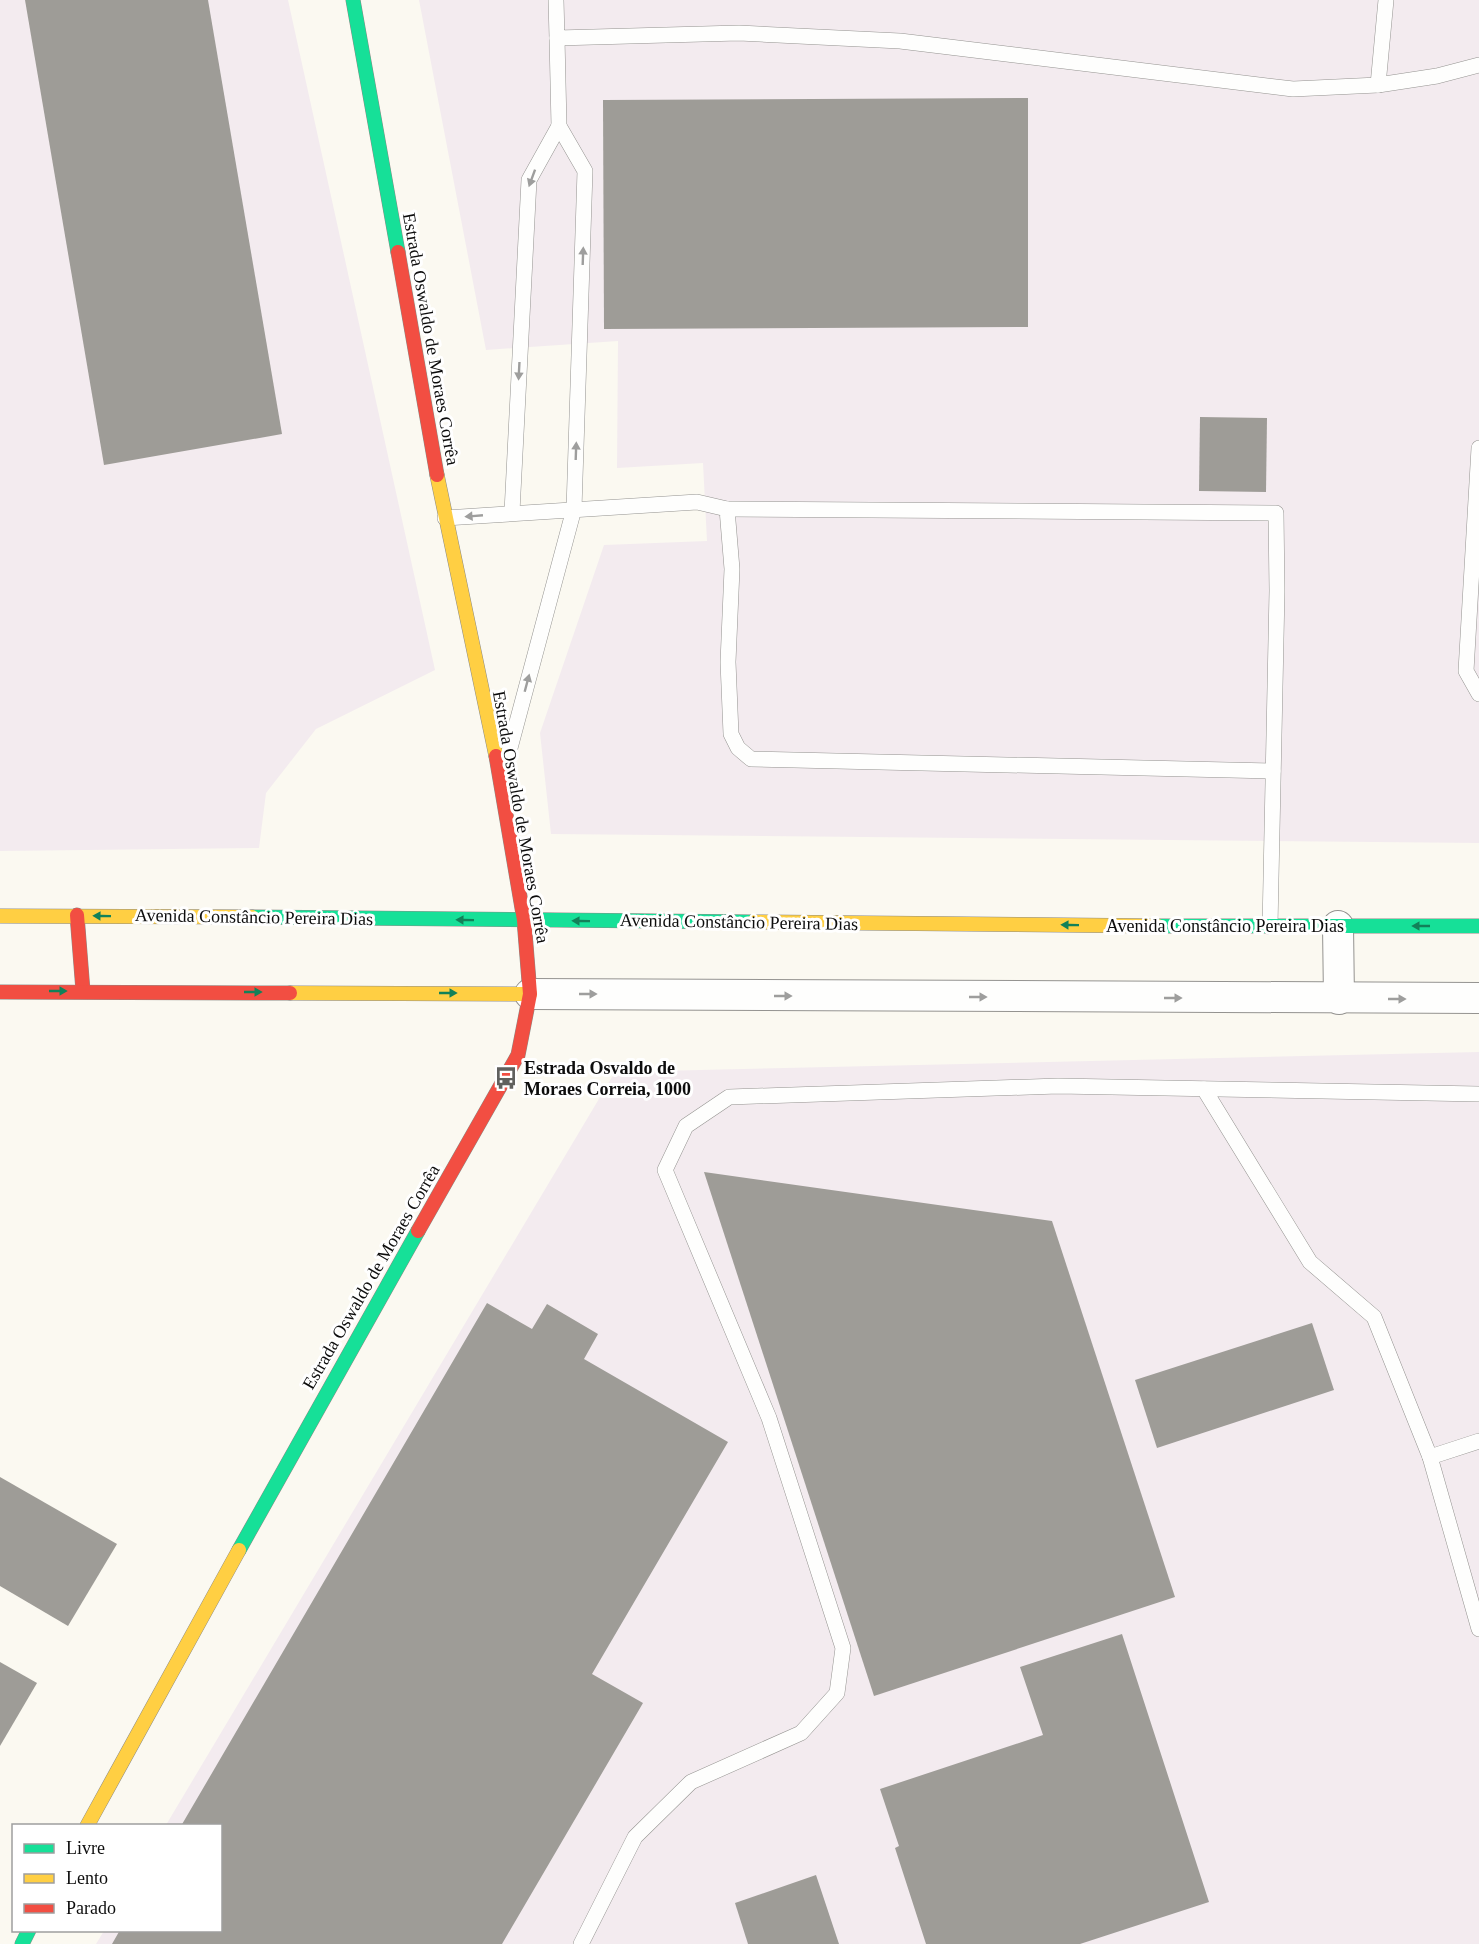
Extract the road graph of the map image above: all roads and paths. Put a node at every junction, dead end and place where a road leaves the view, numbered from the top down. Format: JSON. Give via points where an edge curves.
{"nodes":[{"id":1,"x":352,"y":0,"type":"edge"},
{"id":2,"x":556,"y":0,"type":"edge"},
{"id":3,"x":1386,"y":0,"type":"edge"},
{"id":4,"x":557,"y":38,"type":"junction"},
{"id":5,"x":1479,"y":65,"type":"edge"},
{"id":6,"x":1378,"y":85,"type":"junction"},
{"id":7,"x":559,"y":126,"type":"junction"},
{"id":8,"x":1479,"y":448,"type":"edge"},
{"id":9,"x":574,"y":509,"type":"junction"},
{"id":10,"x":727,"y":509,"type":"junction"},
{"id":11,"x":512,"y":512,"type":"junction"},
{"id":12,"x":445,"y":518,"type":"junction"},
{"id":13,"x":1479,"y":694,"type":"edge"},
{"id":14,"x":1273,"y":771,"type":"junction"},
{"id":15,"x":501,"y":780,"type":"junction"},
{"id":16,"x":77,"y":915,"type":"junction"},
{"id":17,"x":0,"y":916,"type":"edge"},
{"id":18,"x":524,"y":920,"type":"junction"},
{"id":19,"x":1338,"y":926,"type":"junction"},
{"id":20,"x":1479,"y":926,"type":"edge"},
{"id":21,"x":1270,"y":927,"type":"junction"},
{"id":22,"x":83,"y":991,"type":"junction"},
{"id":23,"x":0,"y":992,"type":"edge"},
{"id":24,"x":530,"y":994,"type":"junction"},
{"id":25,"x":1479,"y":998,"type":"edge"},
{"id":26,"x":1339,"y":999,"type":"junction"},
{"id":27,"x":1204,"y":1089,"type":"junction"},
{"id":28,"x":1479,"y":1094,"type":"edge"},
{"id":29,"x":1479,"y":1441,"type":"edge"},
{"id":30,"x":1430,"y":1457,"type":"junction"},
{"id":31,"x":1479,"y":1629,"type":"edge"},
{"id":32,"x":88,"y":1824,"type":"edge"},
{"id":33,"x":581,"y":1944,"type":"edge"}],
"edges":[{"from":1,"to":12,"type":"street","name":"Estrada Oswaldo de Moraes Corrêa"},
{"from":2,"to":4,"type":"lane"},
{"from":3,"to":6,"type":"lane"},
{"from":4,"to":6,"type":"lane","via":[[739,33],[900,41],[1293,89]]},
{"from":4,"to":7,"type":"lane"},
{"from":5,"to":6,"type":"lane"},
{"from":9,"to":7,"type":"lane","one_way":true,"via":[[585,171]]},
{"from":7,"to":11,"type":"lane","one_way":true,"via":[[529,180]]},
{"from":8,"to":13,"type":"lane","via":[[1466,671]]},
{"from":9,"to":10,"type":"lane","via":[[697,502]]},
{"from":9,"to":11,"type":"lane"},
{"from":15,"to":9,"type":"lane","one_way":true},
{"from":10,"to":14,"type":"lane","via":[[732,569],[728,662],[731,734],[738,748],[751,759]]},
{"from":10,"to":14,"type":"lane","via":[[1276,513]]},
{"from":11,"to":12,"type":"lane","one_way":true},
{"from":12,"to":15,"type":"street","name":"Estrada Oswaldo de Moraes Corrêa"},
{"from":14,"to":21,"type":"lane"},
{"from":15,"to":18,"type":"street","name":"Estrada Oswaldo de Moraes Corrêa"},
{"from":16,"to":17,"type":"street","name":"Avenida Constâncio Pereira Dias"},
{"from":18,"to":16,"type":"street","name":"Avenida Constâncio Pereira Dias","one_way":true},
{"from":16,"to":22,"type":"street"},
{"from":21,"to":18,"type":"street","name":"Avenida Constâncio Pereira Dias","one_way":true},
{"from":18,"to":24,"type":"street","name":"Estrada Oswaldo de Moraes Corrêa"},
{"from":20,"to":19,"type":"street","name":"Avenida Constâncio Pereira Dias","one_way":true},
{"from":19,"to":21,"type":"street","name":"Avenida Constâncio Pereira Dias"},
{"from":19,"to":26,"type":"street"},
{"from":23,"to":22,"type":"street","one_way":true},
{"from":22,"to":24,"type":"street","one_way":true},
{"from":24,"to":26,"type":"street","one_way":true},
{"from":24,"to":32,"type":"street","name":"Estrada Oswaldo de Moraes Corrêa","via":[[518,1055],[313,1415]]},
{"from":26,"to":25,"type":"street","one_way":true},
{"from":27,"to":28,"type":"lane"},
{"from":27,"to":30,"type":"lane","via":[[1310,1262],[1374,1317]]},
{"from":27,"to":33,"type":"lane","via":[[1058,1086],[729,1097],[686,1126],[665,1170],[769,1418],[843,1648],[837,1694],[801,1733],[691,1782],[635,1837]]},
{"from":29,"to":30,"type":"lane"},
{"from":30,"to":31,"type":"lane"}]}
